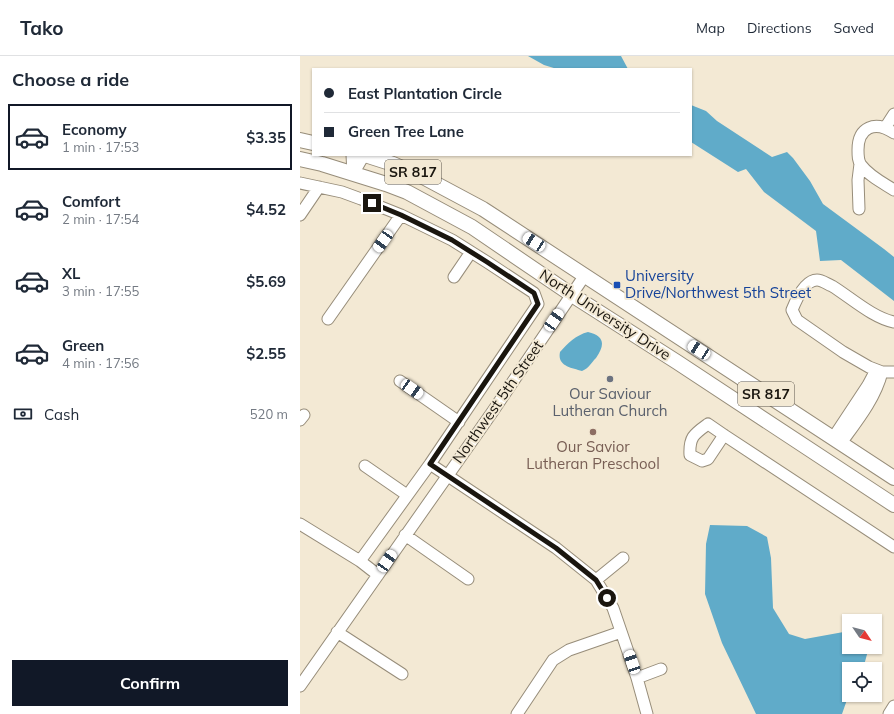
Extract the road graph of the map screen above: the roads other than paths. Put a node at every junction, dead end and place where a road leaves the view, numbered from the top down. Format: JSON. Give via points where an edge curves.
{"nodes":[{"id":1,"x":894,"y":114,"type":"edge"},
{"id":2,"x":889,"y":130,"type":"edge"},
{"id":3,"x":300,"y":140,"type":"edge"},
{"id":4,"x":312,"y":143,"type":"edge"},
{"id":5,"x":352,"y":156,"type":"edge"},
{"id":6,"x":364,"y":156,"type":"edge"},
{"id":7,"x":368,"y":156,"type":"edge"},
{"id":8,"x":300,"y":159,"type":"edge"},
{"id":9,"x":860,"y":164,"type":"junction"},
{"id":10,"x":353,"y":174,"type":"junction"},
{"id":11,"x":300,"y":183,"type":"edge"},
{"id":12,"x":319,"y":187,"type":"junction"},
{"id":13,"x":894,"y":190,"type":"edge"},
{"id":14,"x":859,"y":209,"type":"dead end"},
{"id":15,"x":300,"y":215,"type":"edge"},
{"id":16,"x":401,"y":215,"type":"junction"},
{"id":17,"x":471,"y":252,"type":"junction"},
{"id":18,"x":585,"y":275,"type":"junction"},
{"id":19,"x":454,"y":277,"type":"dead end"},
{"id":20,"x":572,"y":295,"type":"junction"},
{"id":21,"x":328,"y":319,"type":"dead end"},
{"id":22,"x":894,"y":322,"type":"edge"},
{"id":23,"x":879,"y":371,"type":"junction"},
{"id":24,"x":894,"y":372,"type":"edge"},
{"id":25,"x":400,"y":381,"type":"dead end"},
{"id":26,"x":459,"y":422,"type":"junction"},
{"id":27,"x":724,"y":435,"type":"dead end"},
{"id":28,"x":837,"y":441,"type":"junction"},
{"id":29,"x":808,"y":448,"type":"junction"},
{"id":30,"x":430,"y":464,"type":"junction"},
{"id":31,"x":365,"y":466,"type":"dead end"},
{"id":32,"x":448,"y":475,"type":"junction"},
{"id":33,"x":894,"y":478,"type":"edge"},
{"id":34,"x":407,"y":495,"type":"junction"},
{"id":35,"x":894,"y":505,"type":"edge"},
{"id":36,"x":300,"y":524,"type":"edge"},
{"id":37,"x":405,"y":535,"type":"junction"},
{"id":38,"x":894,"y":547,"type":"edge"},
{"id":39,"x":623,"y":558,"type":"dead end"},
{"id":40,"x":360,"y":561,"type":"junction"},
{"id":41,"x":378,"y":574,"type":"junction"},
{"id":42,"x":468,"y":579,"type":"dead end"},
{"id":43,"x":596,"y":580,"type":"junction"},
{"id":44,"x":337,"y":632,"type":"junction"},
{"id":45,"x":621,"y":632,"type":"junction"},
{"id":46,"x":661,"y":669,"type":"dead end"},
{"id":47,"x":402,"y":674,"type":"dead end"},
{"id":48,"x":637,"y":678,"type":"junction"},
{"id":49,"x":300,"y":686,"type":"edge"},
{"id":50,"x":894,"y":706,"type":"edge"},
{"id":51,"x":517,"y":714,"type":"edge"},
{"id":52,"x":647,"y":714,"type":"edge"},
{"id":53,"x":888,"y":714,"type":"edge"}],
"edges":[{"from":1,"to":2,"type":"street"},
{"from":2,"to":9,"type":"street","via":[[874,126],[863,133],[858,142]]},
{"from":3,"to":4,"type":"main road"},
{"from":5,"to":10,"type":"street"},
{"from":6,"to":10,"type":"street"},
{"from":7,"to":18,"type":"main road","name":"North University Drive","number":"SR 817","via":[[425,178],[477,206]]},
{"from":8,"to":10,"type":"main road","name":"North University Drive","number":"SR 817"},
{"from":9,"to":13,"type":"street","via":[[873,177]]},
{"from":9,"to":14,"type":"street"},
{"from":10,"to":20,"type":"main road","name":"North University Drive","number":"SR 817","via":[[407,192],[472,227]]},
{"from":11,"to":12,"type":"street"},
{"from":12,"to":15,"type":"street"},
{"from":12,"to":16,"type":"street","via":[[342,192]]},
{"from":16,"to":17,"type":"street"},
{"from":16,"to":21,"type":"street"},
{"from":17,"to":19,"type":"street"},
{"from":17,"to":26,"type":"street","via":[[534,293],[538,304]]},
{"from":18,"to":20,"type":"street","name":"Northwest 5th Street"},
{"from":18,"to":28,"type":"main road","name":"North University Drive","number":"SR 817"},
{"from":20,"to":29,"type":"main road","name":"North University Drive","number":"SR 817"},
{"from":20,"to":32,"type":"street","name":"Northwest 5th Street"},
{"from":22,"to":23,"type":"street","via":[[876,315],[828,284],[817,280],[808,284],[792,310],[797,320],[843,352]]},
{"from":23,"to":24,"type":"street"},
{"from":23,"to":28,"type":"street","via":[[875,393],[858,409]]},
{"from":25,"to":26,"type":"street"},
{"from":26,"to":30,"type":"street"},
{"from":27,"to":38,"type":"street"},
{"from":28,"to":29,"type":"main road","via":[[821,448]]},
{"from":28,"to":33,"type":"main road","name":"North University Drive","number":"SR 817"},
{"from":29,"to":35,"type":"main road","name":"North University Drive","number":"SR 817"},
{"from":30,"to":32,"type":"street"},
{"from":30,"to":34,"type":"street"},
{"from":31,"to":34,"type":"street"},
{"from":32,"to":37,"type":"street","name":"Northwest 5th Street"},
{"from":32,"to":43,"type":"street","via":[[556,548]]},
{"from":34,"to":40,"type":"street"},
{"from":36,"to":40,"type":"street"},
{"from":37,"to":41,"type":"street","name":"Northwest 5th Street"},
{"from":37,"to":42,"type":"street"},
{"from":39,"to":43,"type":"street"},
{"from":40,"to":41,"type":"street"},
{"from":41,"to":44,"type":"street","name":"Northwest 5th Street"},
{"from":43,"to":45,"type":"street","via":[[613,608]]},
{"from":44,"to":47,"type":"street"},
{"from":44,"to":49,"type":"street","name":"Northwest 5th Street"},
{"from":45,"to":48,"type":"street"},
{"from":45,"to":51,"type":"street","via":[[569,650],[553,660]]},
{"from":46,"to":48,"type":"street"},
{"from":48,"to":52,"type":"street"},
{"from":50,"to":53,"type":"street"}]}
